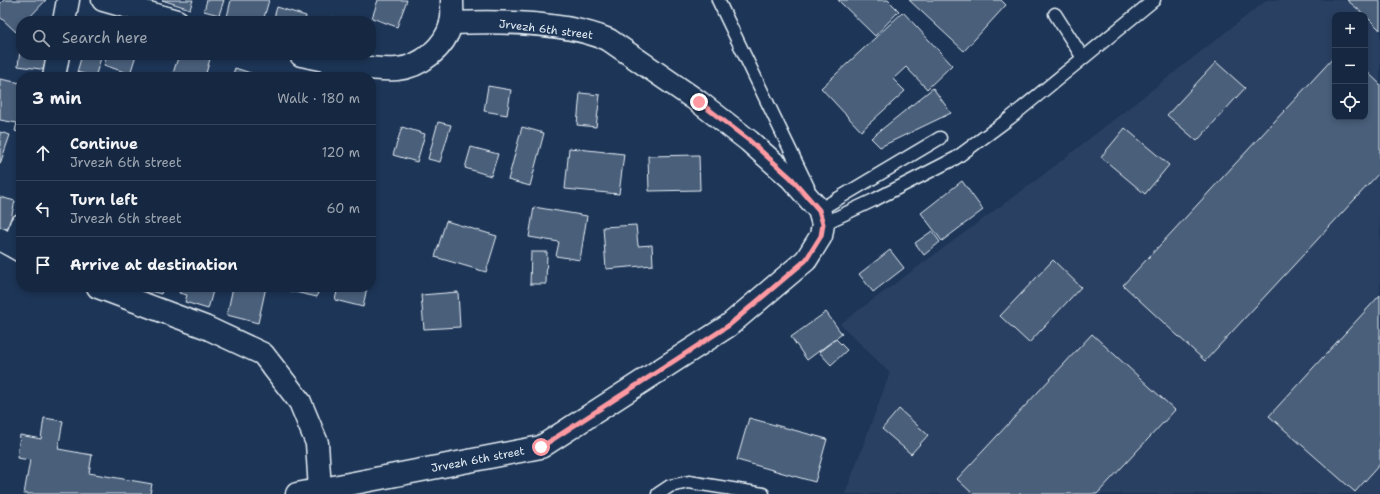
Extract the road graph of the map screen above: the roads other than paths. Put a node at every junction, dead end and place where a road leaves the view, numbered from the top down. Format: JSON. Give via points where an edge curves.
{"nodes":[{"id":1,"x":68,"y":0,"type":"edge"},
{"id":2,"x":103,"y":0,"type":"edge"},
{"id":3,"x":452,"y":0,"type":"edge"},
{"id":4,"x":718,"y":0,"type":"edge"},
{"id":5,"x":1154,"y":0,"type":"edge"},
{"id":6,"x":1055,"y":14,"type":"dead end"},
{"id":7,"x":65,"y":16,"type":"edge"},
{"id":8,"x":159,"y":16,"type":"edge"},
{"id":9,"x":452,"y":23,"type":"junction"},
{"id":10,"x":1083,"y":58,"type":"junction"},
{"id":11,"x":57,"y":60,"type":"edge"},
{"id":12,"x":323,"y":60,"type":"edge"},
{"id":13,"x":55,"y":72,"type":"edge"},
{"id":14,"x":940,"y":138,"type":"dead end"},
{"id":15,"x":821,"y":217,"type":"junction"},
{"id":16,"x":16,"y":237,"type":"edge"},
{"id":17,"x":12,"y":246,"type":"edge"},
{"id":18,"x":112,"y":292,"type":"edge"},
{"id":19,"x":320,"y":490,"type":"junction"},
{"id":20,"x":297,"y":494,"type":"edge"},
{"id":21,"x":658,"y":494,"type":"edge"},
{"id":22,"x":763,"y":494,"type":"edge"}],
"edges":[{"from":1,"to":7,"type":"street"},
{"from":2,"to":8,"type":"street"},
{"from":3,"to":9,"type":"street"},
{"from":4,"to":15,"type":"lane"},
{"from":5,"to":10,"type":"lane"},
{"from":6,"to":10,"type":"lane"},
{"from":9,"to":12,"type":"street","via":[[443,41],[434,51],[424,59],[399,69]]},
{"from":9,"to":15,"type":"street","name":"Jrvezh 6th street","via":[[526,24],[593,34],[609,40],[699,102],[750,141],[791,178]]},
{"from":10,"to":15,"type":"lane","via":[[956,158],[876,199]]},
{"from":11,"to":13,"type":"street"},
{"from":14,"to":15,"type":"lane"},
{"from":15,"to":19,"type":"street","name":"Jrvezh 6th street","via":[[821,236],[806,260],[728,326],[541,447]]},
{"from":16,"to":17,"type":"street"},
{"from":18,"to":19,"type":"street","via":[[206,327],[263,354],[300,402],[317,443]]},
{"from":19,"to":20,"type":"street","name":"Jrvezh 6th street"},
{"from":21,"to":22,"type":"lane","via":[[670,486],[689,482]]}]}
